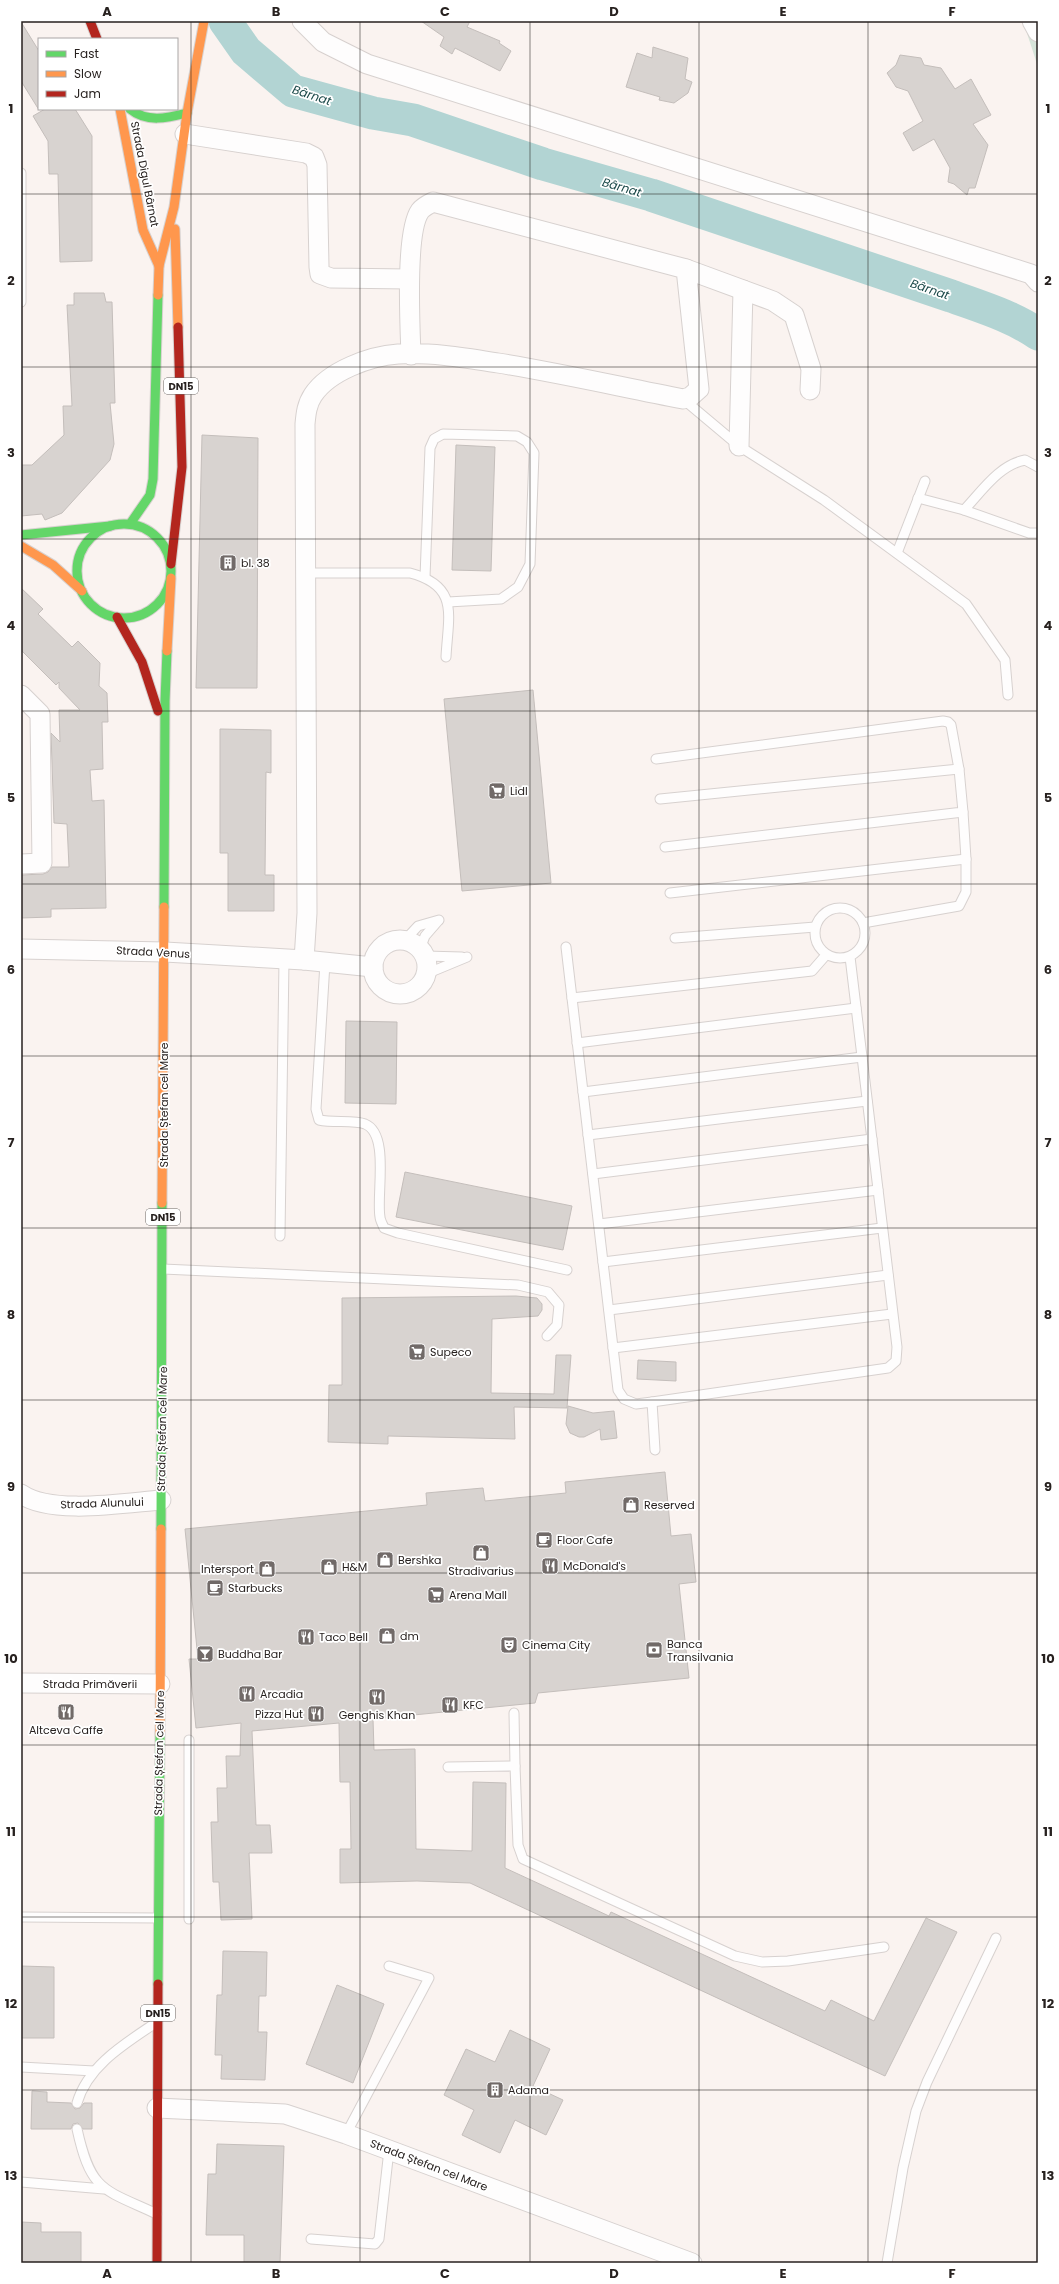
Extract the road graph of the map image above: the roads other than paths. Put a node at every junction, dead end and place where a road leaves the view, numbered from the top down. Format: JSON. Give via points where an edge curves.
{"nodes":[{"id":1,"x":90,"y":21,"type":"edge"},
{"id":2,"x":204,"y":21,"type":"edge"},
{"id":3,"x":302,"y":21,"type":"edge"},
{"id":4,"x":1032,"y":21,"type":"edge"},
{"id":5,"x":1038,"y":32,"type":"edge"},
{"id":6,"x":97,"y":38,"type":"edge"},
{"id":7,"x":120,"y":110,"type":"edge"},
{"id":8,"x":131,"y":110,"type":"edge"},
{"id":9,"x":187,"y":113,"type":"junction"},
{"id":10,"x":185,"y":134,"type":"junction"},
{"id":11,"x":21,"y":172,"type":"edge"},
{"id":12,"x":174,"y":207,"type":"junction"},
{"id":13,"x":158,"y":266,"type":"junction"},
{"id":14,"x":686,"y":269,"type":"junction"},
{"id":15,"x":409,"y":279,"type":"junction"},
{"id":16,"x":1038,"y":282,"type":"edge"},
{"id":17,"x":743,"y":290,"type":"junction"},
{"id":18,"x":21,"y":302,"type":"edge"},
{"id":19,"x":411,"y":355,"type":"junction"},
{"id":20,"x":180,"y":359,"type":"junction"},
{"id":21,"x":810,"y":390,"type":"dead end"},
{"id":22,"x":683,"y":399,"type":"junction"},
{"id":23,"x":739,"y":446,"type":"junction"},
{"id":24,"x":1038,"y":467,"type":"edge"},
{"id":25,"x":925,"y":481,"type":"dead end"},
{"id":26,"x":918,"y":498,"type":"junction"},
{"id":27,"x":964,"y":510,"type":"junction"},
{"id":28,"x":130,"y":524,"type":"junction"},
{"id":29,"x":110,"y":526,"type":"junction"},
{"id":30,"x":1038,"y":533,"type":"edge"},
{"id":31,"x":21,"y":535,"type":"edge"},
{"id":32,"x":21,"y":546,"type":"edge"},
{"id":33,"x":897,"y":553,"type":"junction"},
{"id":34,"x":171,"y":564,"type":"junction"},
{"id":35,"x":306,"y":573,"type":"junction"},
{"id":36,"x":425,"y":577,"type":"junction"},
{"id":37,"x":171,"y":578,"type":"junction"},
{"id":38,"x":82,"y":591,"type":"junction"},
{"id":39,"x":448,"y":602,"type":"junction"},
{"id":40,"x":117,"y":617,"type":"junction"},
{"id":41,"x":446,"y":657,"type":"dead end"},
{"id":42,"x":21,"y":695,"type":"edge"},
{"id":43,"x":1008,"y":696,"type":"dead end"},
{"id":44,"x":165,"y":750,"type":"junction"},
{"id":45,"x":656,"y":759,"type":"dead end"},
{"id":46,"x":959,"y":769,"type":"junction"},
{"id":47,"x":660,"y":799,"type":"dead end"},
{"id":48,"x":963,"y":812,"type":"junction"},
{"id":49,"x":665,"y":847,"type":"dead end"},
{"id":50,"x":966,"y":859,"type":"junction"},
{"id":51,"x":21,"y":864,"type":"edge"},
{"id":52,"x":670,"y":893,"type":"dead end"},
{"id":53,"x":863,"y":923,"type":"junction"},
{"id":54,"x":815,"y":927,"type":"junction"},
{"id":55,"x":675,"y":938,"type":"dead end"},
{"id":56,"x":566,"y":947,"type":"dead end"},
{"id":57,"x":21,"y":949,"type":"edge"},
{"id":58,"x":165,"y":952,"type":"junction"},
{"id":59,"x":826,"y":955,"type":"junction"},
{"id":60,"x":850,"y":957,"type":"junction"},
{"id":61,"x":284,"y":960,"type":"junction"},
{"id":62,"x":304,"y":960,"type":"junction"},
{"id":63,"x":325,"y":963,"type":"junction"},
{"id":64,"x":373,"y":967,"type":"junction"},
{"id":65,"x":572,"y":998,"type":"junction"},
{"id":66,"x":856,"y":1008,"type":"junction"},
{"id":67,"x":577,"y":1043,"type":"junction"},
{"id":68,"x":862,"y":1057,"type":"junction"},
{"id":69,"x":583,"y":1092,"type":"junction"},
{"id":70,"x":867,"y":1101,"type":"junction"},
{"id":71,"x":588,"y":1135,"type":"junction"},
{"id":72,"x":872,"y":1139,"type":"junction"},
{"id":73,"x":593,"y":1174,"type":"junction"},
{"id":74,"x":878,"y":1190,"type":"junction"},
{"id":75,"x":599,"y":1224,"type":"junction"},
{"id":76,"x":882,"y":1228,"type":"junction"},
{"id":77,"x":280,"y":1236,"type":"dead end"},
{"id":78,"x":603,"y":1262,"type":"junction"},
{"id":79,"x":163,"y":1269,"type":"junction"},
{"id":80,"x":567,"y":1270,"type":"dead end"},
{"id":81,"x":888,"y":1275,"type":"junction"},
{"id":82,"x":609,"y":1310,"type":"junction"},
{"id":83,"x":892,"y":1314,"type":"junction"},
{"id":84,"x":547,"y":1336,"type":"dead end"},
{"id":85,"x":613,"y":1348,"type":"junction"},
{"id":86,"x":652,"y":1402,"type":"junction"},
{"id":87,"x":655,"y":1450,"type":"dead end"},
{"id":88,"x":21,"y":1494,"type":"edge"},
{"id":89,"x":161,"y":1500,"type":"junction"},
{"id":90,"x":21,"y":1683,"type":"edge"},
{"id":91,"x":160,"y":1684,"type":"junction"},
{"id":92,"x":514,"y":1713,"type":"dead end"},
{"id":93,"x":189,"y":1740,"type":"dead end"},
{"id":94,"x":515,"y":1766,"type":"junction"},
{"id":95,"x":448,"y":1767,"type":"dead end"},
{"id":96,"x":21,"y":1917,"type":"edge"},
{"id":97,"x":158,"y":1918,"type":"junction"},
{"id":98,"x":189,"y":1919,"type":"dead end"},
{"id":99,"x":996,"y":1938,"type":"dead end"},
{"id":100,"x":884,"y":1947,"type":"dead end"},
{"id":101,"x":389,"y":1966,"type":"dead end"},
{"id":102,"x":158,"y":2021,"type":"junction"},
{"id":103,"x":21,"y":2067,"type":"edge"},
{"id":104,"x":94,"y":2071,"type":"junction"},
{"id":105,"x":77,"y":2103,"type":"dead end"},
{"id":106,"x":158,"y":2108,"type":"junction"},
{"id":107,"x":77,"y":2129,"type":"dead end"},
{"id":108,"x":346,"y":2134,"type":"junction"},
{"id":109,"x":389,"y":2150,"type":"junction"},
{"id":110,"x":21,"y":2182,"type":"edge"},
{"id":111,"x":104,"y":2189,"type":"junction"},
{"id":112,"x":157,"y":2214,"type":"junction"},
{"id":113,"x":311,"y":2239,"type":"dead end"},
{"id":114,"x":683,"y":2262,"type":"edge"},
{"id":115,"x":157,"y":2263,"type":"edge"},
{"id":116,"x":887,"y":2263,"type":"edge"}],
"edges":[{"from":1,"to":6,"type":"main road"},
{"from":2,"to":9,"type":"main road","number":"DN15"},
{"from":3,"to":16,"type":"street","via":[[323,42],[367,64],[1031,274]]},
{"from":4,"to":5,"type":"street"},
{"from":7,"to":13,"type":"main road","name":"Strada Digul Bârnat","via":[[143,230]]},
{"from":8,"to":9,"type":"main road","via":[[149,118],[166,119]]},
{"from":9,"to":10,"type":"main road","number":"DN15"},
{"from":10,"to":12,"type":"main road","number":"DN15"},
{"from":10,"to":15,"type":"street","via":[[306,153],[314,157],[317,165],[320,274],[331,278]]},
{"from":11,"to":18,"type":"lane"},
{"from":12,"to":13,"type":"main road","number":"DN15"},
{"from":12,"to":20,"type":"main road","number":"DN15"},
{"from":13,"to":20,"type":"main road","name":"Strada Digul Bârnat","via":[[167,286],[168,340]]},
{"from":13,"to":28,"type":"main road","number":"DN15","via":[[153,479],[150,494]]},
{"from":14,"to":15,"type":"street","via":[[433,202],[420,211],[414,228]]},
{"from":14,"to":17,"type":"street"},
{"from":14,"to":22,"type":"street","via":[[699,389],[690,397]]},
{"from":15,"to":19,"type":"street"},
{"from":17,"to":21,"type":"street","via":[[773,301],[794,315],[811,369]]},
{"from":17,"to":23,"type":"street"},
{"from":19,"to":22,"type":"street","via":[[469,359],[569,374]]},
{"from":19,"to":35,"type":"street","via":[[398,354],[358,362],[322,384],[312,395],[307,407],[305,424]]},
{"from":20,"to":34,"type":"main road","number":"DN15","via":[[182,467]]},
{"from":22,"to":23,"type":"lane"},
{"from":23,"to":33,"type":"lane","via":[[824,500]]},
{"from":24,"to":27,"type":"lane","via":[[1026,460],[1013,462]]},
{"from":25,"to":26,"type":"lane"},
{"from":26,"to":27,"type":"lane"},
{"from":26,"to":33,"type":"lane"},
{"from":27,"to":30,"type":"lane","via":[[1029,533]]},
{"from":28,"to":29,"type":"main road","number":"DN15"},
{"from":28,"to":34,"type":"main road","number":"DN15","via":[[144,528],[157,537],[166,550]]},
{"from":29,"to":31,"type":"main road"},
{"from":29,"to":38,"type":"main road","number":"DN15","via":[[96,533],[85,545],[78,560],[77,576]]},
{"from":32,"to":38,"type":"main road","via":[[53,565]]},
{"from":33,"to":43,"type":"lane","via":[[966,604],[1005,660]]},
{"from":34,"to":37,"type":"main road","number":"DN15"},
{"from":35,"to":36,"type":"lane","via":[[410,573]]},
{"from":35,"to":62,"type":"street","via":[[307,913]]},
{"from":36,"to":39,"type":"lane","via":[[437,583]]},
{"from":36,"to":39,"type":"lane","via":[[430,448],[434,439],[443,434],[517,436],[527,442],[534,453],[530,564],[518,587],[501,599]]},
{"from":37,"to":40,"type":"main road","number":"DN15","via":[[166,592],[152,608],[132,617]]},
{"from":37,"to":44,"type":"main road","number":"DN15"},
{"from":38,"to":40,"type":"main road","number":"DN15","via":[[91,604],[103,613]]},
{"from":39,"to":41,"type":"lane"},
{"from":40,"to":44,"type":"main road","number":"DN15","via":[[147,671]]},
{"from":42,"to":51,"type":"street","via":[[40,714],[42,863]]},
{"from":44,"to":58,"type":"main road","name":"Strada Ștefan cel Mare","number":"DN15"},
{"from":45,"to":46,"type":"lane","via":[[943,721],[951,725]]},
{"from":46,"to":47,"type":"lane"},
{"from":46,"to":48,"type":"lane"},
{"from":48,"to":49,"type":"lane"},
{"from":48,"to":50,"type":"lane"},
{"from":50,"to":52,"type":"lane"},
{"from":50,"to":53,"type":"lane","via":[[966,892],[959,906]]},
{"from":53,"to":54,"type":"lane","via":[[853,911],[838,907],[823,914]]},
{"from":53,"to":60,"type":"lane","via":[[865,939],[862,946]]},
{"from":54,"to":55,"type":"lane"},
{"from":54,"to":59,"type":"lane","via":[[816,943]]},
{"from":56,"to":65,"type":"lane"},
{"from":57,"to":58,"type":"street","name":"Strada Venus"},
{"from":58,"to":61,"type":"street","name":"Strada Venus"},
{"from":58,"to":79,"type":"main road","name":"Strada Ștefan cel Mare","number":"DN15"},
{"from":59,"to":60,"type":"lane"},
{"from":59,"to":65,"type":"lane","via":[[812,971]]},
{"from":60,"to":66,"type":"lane"},
{"from":61,"to":62,"type":"street","name":"Strada Venus"},
{"from":61,"to":77,"type":"lane"},
{"from":62,"to":63,"type":"street","name":"Strada Venus"},
{"from":63,"to":64,"type":"street","name":"Strada Venus"},
{"from":63,"to":80,"type":"lane","via":[[316,1109],[319,1120],[364,1124],[374,1132],[379,1147],[380,1217],[384,1228]]},
{"from":64,"to":64,"type":"street","via":[[375,955],[387,942],[419,955],[417,988],[400,994],[383,988],[377,981]]},
{"from":65,"to":67,"type":"lane"},
{"from":66,"to":67,"type":"lane"},
{"from":66,"to":68,"type":"lane"},
{"from":67,"to":69,"type":"lane"},
{"from":68,"to":69,"type":"lane"},
{"from":68,"to":70,"type":"lane"},
{"from":69,"to":71,"type":"lane"},
{"from":70,"to":71,"type":"lane"},
{"from":70,"to":72,"type":"lane"},
{"from":71,"to":73,"type":"lane"},
{"from":72,"to":73,"type":"lane"},
{"from":72,"to":74,"type":"lane"},
{"from":73,"to":75,"type":"lane"},
{"from":74,"to":75,"type":"lane"},
{"from":74,"to":76,"type":"lane"},
{"from":75,"to":78,"type":"lane"},
{"from":76,"to":78,"type":"lane"},
{"from":76,"to":81,"type":"lane"},
{"from":78,"to":82,"type":"lane"},
{"from":79,"to":84,"type":"lane","via":[[518,1285],[548,1292],[559,1305],[557,1325]]},
{"from":79,"to":89,"type":"main road","name":"Strada Ștefan cel Mare","number":"DN15"},
{"from":81,"to":82,"type":"lane"},
{"from":81,"to":83,"type":"lane"},
{"from":82,"to":85,"type":"lane"},
{"from":83,"to":85,"type":"lane"},
{"from":83,"to":86,"type":"lane","via":[[897,1348],[896,1361],[888,1368]]},
{"from":85,"to":86,"type":"lane","via":[[618,1390],[624,1399],[636,1404]]},
{"from":86,"to":87,"type":"lane"},
{"from":88,"to":89,"type":"street","name":"Strada Alunului","via":[[30,1500],[62,1506]]},
{"from":89,"to":91,"type":"main road","name":"Strada Ștefan cel Mare","number":"DN15"},
{"from":90,"to":91,"type":"street","name":"Strada Primăverii"},
{"from":91,"to":97,"type":"main road","name":"Strada Ștefan cel Mare","number":"DN15"},
{"from":92,"to":94,"type":"lane"},
{"from":93,"to":98,"type":"lane"},
{"from":94,"to":95,"type":"lane"},
{"from":94,"to":100,"type":"lane","via":[[518,1845],[523,1859],[537,1866],[735,1956],[762,1962],[788,1961]]},
{"from":96,"to":97,"type":"lane"},
{"from":97,"to":102,"type":"main road","name":"Strada Ștefan cel Mare","number":"DN15"},
{"from":99,"to":116,"type":"lane","via":[[926,2082],[916,2111],[903,2168]]},
{"from":101,"to":108,"type":"lane","via":[[430,1978]]},
{"from":102,"to":104,"type":"lane","via":[[119,2048]]},
{"from":102,"to":106,"type":"main road","name":"Strada Ștefan cel Mare","number":"DN15"},
{"from":103,"to":104,"type":"lane"},
{"from":104,"to":105,"type":"lane","via":[[81,2091]]},
{"from":106,"to":108,"type":"street","name":"Strada Ștefan cel Mare","via":[[285,2114]]},
{"from":106,"to":112,"type":"main road","name":"Strada Ștefan cel Mare","number":"DN15"},
{"from":107,"to":111,"type":"lane","via":[[82,2152],[92,2177]]},
{"from":108,"to":109,"type":"street","name":"Strada Ștefan cel Mare"},
{"from":109,"to":113,"type":"lane","via":[[379,2239],[375,2244]]},
{"from":109,"to":114,"type":"street","name":"Strada Ștefan cel Mare"},
{"from":110,"to":111,"type":"lane"},
{"from":111,"to":112,"type":"lane"},
{"from":112,"to":115,"type":"main road","name":"Strada Ștefan cel Mare","number":"DN15"}]}
